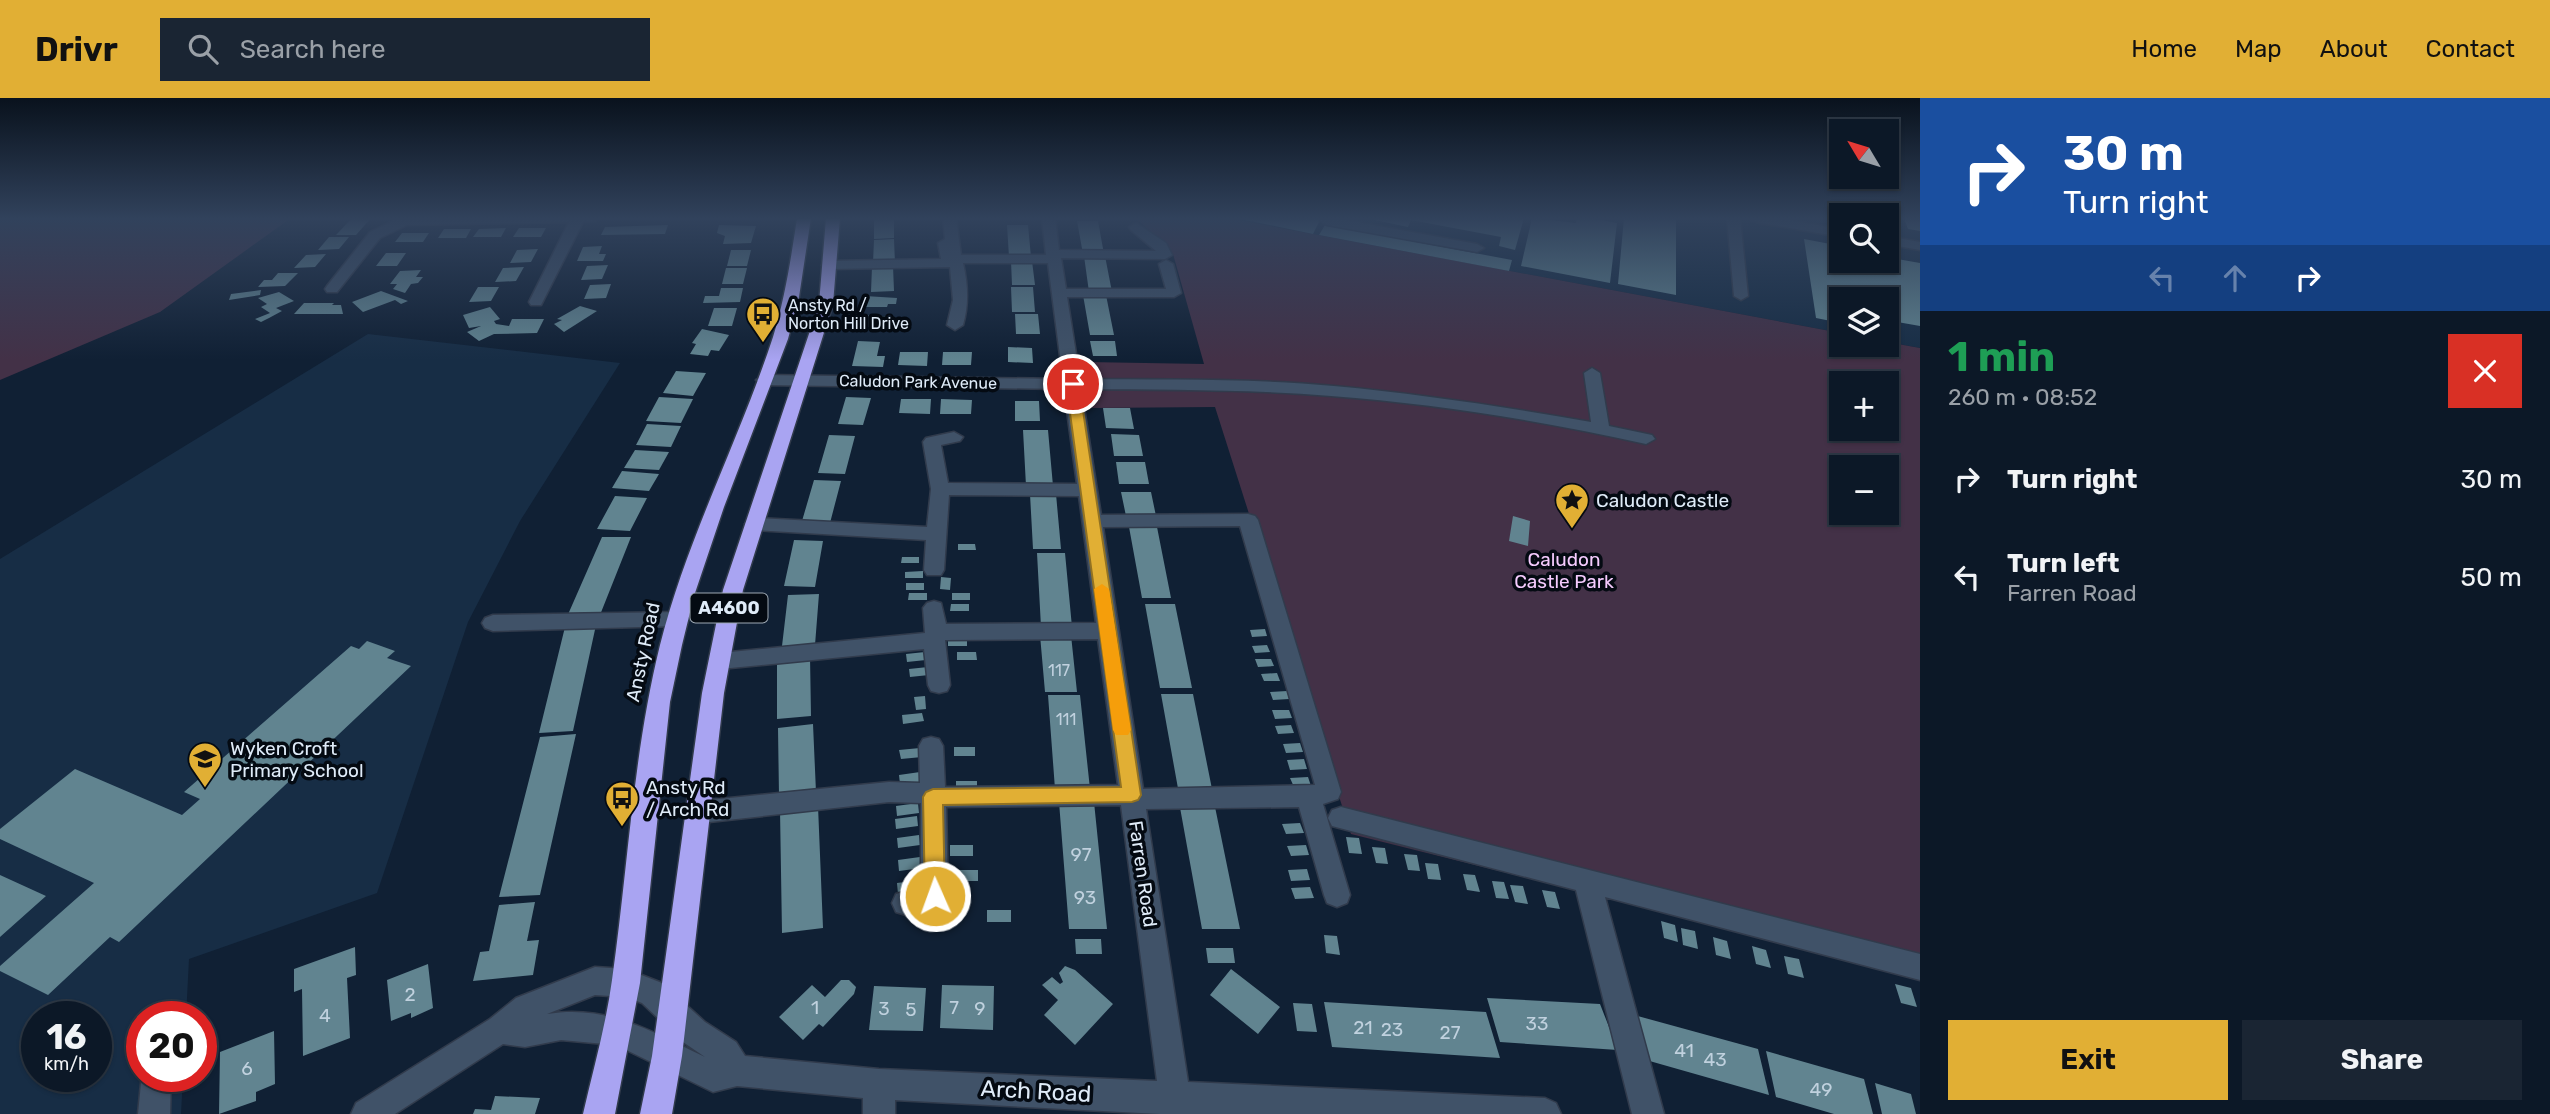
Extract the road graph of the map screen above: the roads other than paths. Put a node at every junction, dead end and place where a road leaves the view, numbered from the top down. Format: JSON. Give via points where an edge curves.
{"nodes":[{"id":1,"x":351,"y":265,"type":"edge"},
{"id":2,"x":554,"y":265,"type":"edge"},
{"id":3,"x":797,"y":265,"type":"edge"},
{"id":4,"x":829,"y":265,"type":"edge"},
{"id":5,"x":952,"y":265,"type":"edge"},
{"id":6,"x":954,"y":265,"type":"edge"},
{"id":7,"x":1054,"y":265,"type":"edge"},
{"id":8,"x":1166,"y":265,"type":"edge"},
{"id":9,"x":1738,"y":265,"type":"edge"},
{"id":10,"x":953,"y":284,"type":"dead end"},
{"id":11,"x":332,"y":289,"type":"dead end"},
{"id":12,"x":1058,"y":293,"type":"junction"},
{"id":13,"x":1741,"y":296,"type":"dead end"},
{"id":14,"x":536,"y":302,"type":"dead end"},
{"id":15,"x":955,"y":325,"type":"dead end"},
{"id":16,"x":1592,"y":373,"type":"dead end"},
{"id":17,"x":764,"y":380,"type":"junction"},
{"id":18,"x":802,"y":381,"type":"junction"},
{"id":19,"x":1073,"y":384,"type":"junction"},
{"id":20,"x":1601,"y":429,"type":"junction"},
{"id":21,"x":954,"y":437,"type":"dead end"},
{"id":22,"x":1646,"y":439,"type":"dead end"},
{"id":23,"x":940,"y":489,"type":"junction"},
{"id":24,"x":1086,"y":490,"type":"junction"},
{"id":25,"x":1092,"y":521,"type":"junction"},
{"id":26,"x":755,"y":524,"type":"junction"},
{"id":27,"x":936,"y":534,"type":"junction"},
{"id":28,"x":934,"y":570,"type":"dead end"},
{"id":29,"x":933,"y":608,"type":"dead end"},
{"id":30,"x":678,"y":619,"type":"junction"},
{"id":31,"x":493,"y":624,"type":"dead end"},
{"id":32,"x":1108,"y":631,"type":"junction"},
{"id":33,"x":935,"y":636,"type":"junction"},
{"id":34,"x":720,"y":661,"type":"junction"},
{"id":35,"x":939,"y":685,"type":"dead end"},
{"id":36,"x":930,"y":746,"type":"dead end"},
{"id":37,"x":933,"y":795,"type":"junction"},
{"id":38,"x":1132,"y":797,"type":"junction"},
{"id":39,"x":1309,"y":797,"type":"junction"},
{"id":40,"x":700,"y":812,"type":"junction"},
{"id":41,"x":1341,"y":818,"type":"dead end"},
{"id":42,"x":1587,"y":881,"type":"junction"},
{"id":43,"x":1337,"y":895,"type":"dead end"},
{"id":44,"x":905,"y":903,"type":"dead end"},
{"id":45,"x":1920,"y":967,"type":"edge"},
{"id":46,"x":626,"y":983,"type":"junction"},
{"id":47,"x":672,"y":1010,"type":"junction"},
{"id":48,"x":500,"y":1029,"type":"junction"},
{"id":49,"x":618,"y":1031,"type":"junction"},
{"id":50,"x":667,"y":1056,"type":"junction"},
{"id":51,"x":737,"y":1071,"type":"junction"},
{"id":52,"x":156,"y":1092,"type":"edge"},
{"id":53,"x":879,"y":1099,"type":"edge"},
{"id":54,"x":1175,"y":1106,"type":"edge"},
{"id":55,"x":1486,"y":1113,"type":"edge"},
{"id":56,"x":155,"y":1114,"type":"edge"},
{"id":57,"x":367,"y":1114,"type":"edge"},
{"id":58,"x":599,"y":1114,"type":"edge"},
{"id":59,"x":656,"y":1114,"type":"edge"},
{"id":60,"x":1545,"y":1114,"type":"edge"},
{"id":61,"x":1648,"y":1114,"type":"edge"}],
"edges":[{"from":1,"to":11,"type":"street"},
{"from":2,"to":14,"type":"street"},
{"from":3,"to":17,"type":"highway","name":"Ansty Road","number":"A4600","via":[[792,297]]},
{"from":4,"to":18,"type":"highway","number":"A4600","via":[[826,304]]},
{"from":5,"to":10,"type":"street"},
{"from":6,"to":15,"type":"street","via":[[961,284]]},
{"from":7,"to":12,"type":"street","name":"Farren Road"},
{"from":8,"to":12,"type":"street","via":[[1176,300]]},
{"from":9,"to":13,"type":"street"},
{"from":12,"to":19,"type":"street","name":"Farren Road"},
{"from":16,"to":20,"type":"street"},
{"from":17,"to":18,"type":"street","name":"Caludon Park Avenue"},
{"from":17,"to":30,"type":"highway","name":"Ansty Road","number":"A4600"},
{"from":18,"to":19,"type":"street","name":"Caludon Park Avenue"},
{"from":18,"to":26,"type":"highway","number":"A4600"},
{"from":19,"to":20,"type":"street","name":"Caludon Park Avenue","via":[[1333,391],[1488,409]]},
{"from":19,"to":24,"type":"street","name":"Farren Road"},
{"from":20,"to":22,"type":"street","name":"Caludon Park Avenue"},
{"from":21,"to":23,"type":"street","via":[[932,442]]},
{"from":23,"to":24,"type":"street"},
{"from":23,"to":27,"type":"street"},
{"from":24,"to":25,"type":"street","name":"Farren Road"},
{"from":25,"to":32,"type":"street","name":"Farren Road"},
{"from":25,"to":39,"type":"street","via":[[1248,520],[1329,792]]},
{"from":26,"to":27,"type":"street"},
{"from":26,"to":34,"type":"highway","number":"A4600","via":[[733,590]]},
{"from":27,"to":28,"type":"street"},
{"from":29,"to":33,"type":"street"},
{"from":30,"to":31,"type":"street"},
{"from":30,"to":46,"type":"highway","name":"Ansty Road","number":"A4600","via":[[659,702]]},
{"from":32,"to":33,"type":"street"},
{"from":32,"to":38,"type":"street","name":"Farren Road"},
{"from":33,"to":34,"type":"street"},
{"from":33,"to":35,"type":"street"},
{"from":34,"to":40,"type":"highway","number":"A4600"},
{"from":36,"to":37,"type":"street"},
{"from":37,"to":38,"type":"street"},
{"from":37,"to":40,"type":"street","via":[[889,792]]},
{"from":37,"to":44,"type":"street","via":[[935,896]]},
{"from":38,"to":39,"type":"street"},
{"from":38,"to":54,"type":"street","name":"Farren Road"},
{"from":39,"to":43,"type":"street"},
{"from":40,"to":47,"type":"highway","number":"A4600"},
{"from":41,"to":42,"type":"street"},
{"from":42,"to":45,"type":"street"},
{"from":42,"to":61,"type":"street"},
{"from":46,"to":47,"type":"street","via":[[652,993]]},
{"from":46,"to":48,"type":"street","via":[[606,980],[581,985],[526,1008]]},
{"from":46,"to":49,"type":"highway","name":"Ansty Road","number":"A4600"},
{"from":47,"to":50,"type":"highway","number":"A4600"},
{"from":47,"to":51,"type":"street","via":[[725,1053]]},
{"from":48,"to":49,"type":"street","via":[[525,1032],[561,1026]]},
{"from":48,"to":57,"type":"street"},
{"from":49,"to":50,"type":"street"},
{"from":49,"to":58,"type":"highway","name":"Ansty Road","number":"A4600"},
{"from":50,"to":51,"type":"street","via":[[713,1077]]},
{"from":50,"to":59,"type":"highway","number":"A4600"},
{"from":51,"to":53,"type":"street","name":"Arch Road"},
{"from":52,"to":56,"type":"street"},
{"from":53,"to":54,"type":"street","name":"Arch Road"},
{"from":54,"to":55,"type":"street","name":"Arch Road"},
{"from":55,"to":60,"type":"street","name":"Arch Road"}]}
